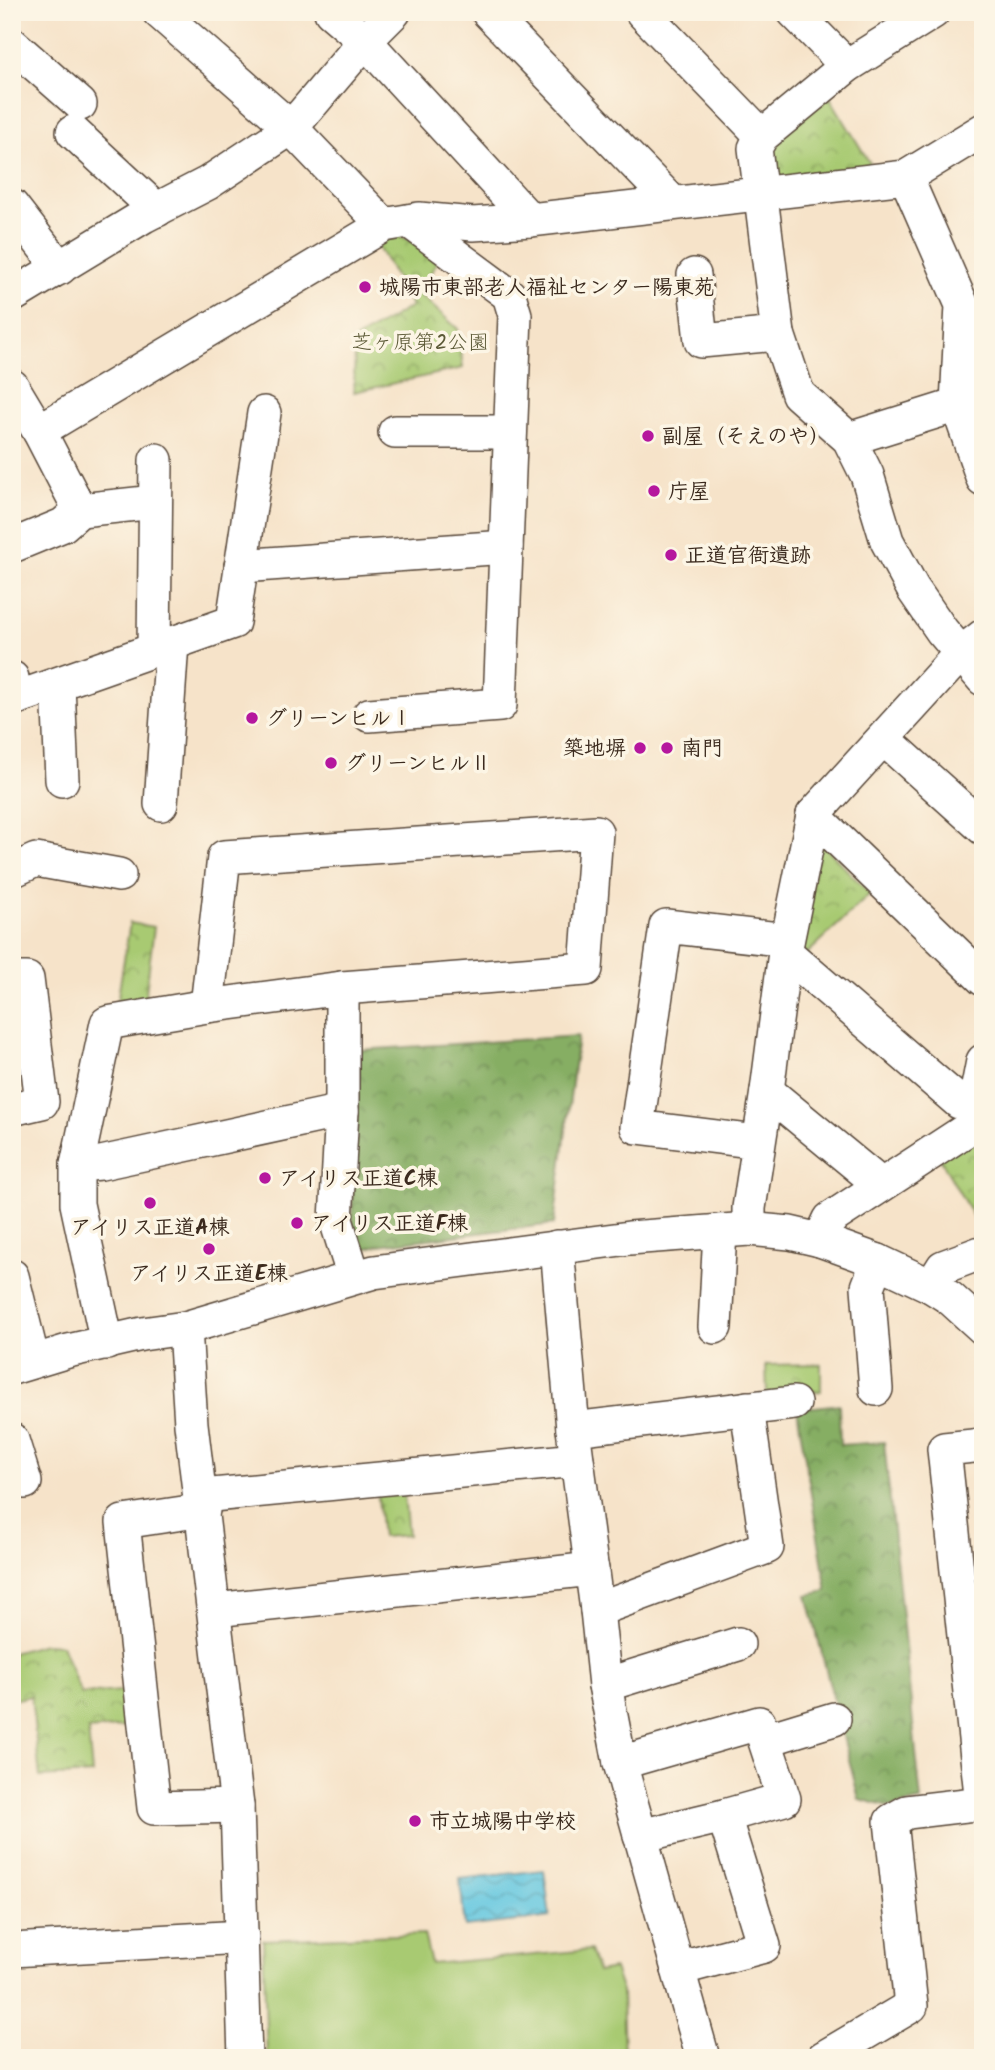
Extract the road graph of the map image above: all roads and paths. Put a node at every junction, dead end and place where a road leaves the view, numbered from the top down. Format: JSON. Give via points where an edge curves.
{"nodes":[{"id":1,"x":159,"y":12,"type":"edge"},
{"id":2,"x":331,"y":12,"type":"edge"},
{"id":3,"x":394,"y":12,"type":"edge"},
{"id":4,"x":488,"y":12,"type":"edge"},
{"id":5,"x":642,"y":12,"type":"edge"},
{"id":6,"x":794,"y":12,"type":"edge"},
{"id":7,"x":933,"y":12,"type":"edge"},
{"id":8,"x":365,"y":41,"type":"junction"},
{"id":9,"x":12,"y":44,"type":"edge"},
{"id":10,"x":847,"y":66,"type":"junction"},
{"id":11,"x":292,"y":128,"type":"junction"},
{"id":12,"x":983,"y":130,"type":"edge"},
{"id":13,"x":761,"y":136,"type":"junction"},
{"id":14,"x":906,"y":177,"type":"junction"},
{"id":15,"x":760,"y":195,"type":"junction"},
{"id":16,"x":672,"y":202,"type":"junction"},
{"id":17,"x":12,"y":206,"type":"edge"},
{"id":18,"x":157,"y":209,"type":"junction"},
{"id":19,"x":530,"y":220,"type":"junction"},
{"id":20,"x":397,"y":223,"type":"junction"},
{"id":21,"x":60,"y":268,"type":"junction"},
{"id":22,"x":694,"y":275,"type":"dead end"},
{"id":23,"x":12,"y":296,"type":"edge"},
{"id":24,"x":778,"y":334,"type":"junction"},
{"id":25,"x":12,"y":386,"type":"edge"},
{"id":26,"x":970,"y":400,"type":"edge"},
{"id":27,"x":264,"y":413,"type":"dead end"},
{"id":28,"x":39,"y":431,"type":"junction"},
{"id":29,"x":395,"y":432,"type":"dead end"},
{"id":30,"x":510,"y":432,"type":"junction"},
{"id":31,"x":849,"y":439,"type":"junction"},
{"id":32,"x":156,"y":460,"type":"dead end"},
{"id":33,"x":983,"y":479,"type":"edge"},
{"id":34,"x":155,"y":502,"type":"junction"},
{"id":35,"x":80,"y":510,"type":"junction"},
{"id":36,"x":12,"y":547,"type":"edge"},
{"id":37,"x":506,"y":547,"type":"junction"},
{"id":38,"x":241,"y":566,"type":"junction"},
{"id":39,"x":972,"y":644,"type":"edge"},
{"id":40,"x":163,"y":646,"type":"junction"},
{"id":41,"x":12,"y":678,"type":"edge"},
{"id":42,"x":983,"y":679,"type":"edge"},
{"id":43,"x":58,"y":684,"type":"junction"},
{"id":44,"x":369,"y":715,"type":"dead end"},
{"id":45,"x":884,"y":739,"type":"junction"},
{"id":46,"x":62,"y":780,"type":"dead end"},
{"id":47,"x":161,"y":804,"type":"dead end"},
{"id":48,"x":813,"y":815,"type":"junction"},
{"id":49,"x":983,"y":828,"type":"edge"},
{"id":50,"x":12,"y":871,"type":"edge"},
{"id":51,"x":119,"y":875,"type":"dead end"},
{"id":52,"x":786,"y":946,"type":"junction"},
{"id":53,"x":12,"y":979,"type":"edge"},
{"id":54,"x":983,"y":979,"type":"edge"},
{"id":55,"x":342,"y":988,"type":"junction"},
{"id":56,"x":207,"y":1006,"type":"junction"},
{"id":57,"x":983,"y":1062,"type":"edge"},
{"id":58,"x":767,"y":1091,"type":"junction"},
{"id":59,"x":12,"y":1109,"type":"edge"},
{"id":60,"x":342,"y":1111,"type":"junction"},
{"id":61,"x":980,"y":1112,"type":"edge"},
{"id":62,"x":758,"y":1142,"type":"junction"},
{"id":63,"x":77,"y":1165,"type":"junction"},
{"id":64,"x":881,"y":1185,"type":"junction"},
{"id":65,"x":734,"y":1230,"type":"junction"},
{"id":66,"x":820,"y":1240,"type":"junction"},
{"id":67,"x":557,"y":1247,"type":"junction"},
{"id":68,"x":983,"y":1252,"type":"edge"},
{"id":69,"x":878,"y":1261,"type":"junction"},
{"id":70,"x":12,"y":1276,"type":"edge"},
{"id":71,"x":354,"y":1277,"type":"junction"},
{"id":72,"x":931,"y":1286,"type":"junction"},
{"id":73,"x":715,"y":1327,"type":"dead end"},
{"id":74,"x":185,"y":1328,"type":"junction"},
{"id":75,"x":983,"y":1328,"type":"edge"},
{"id":76,"x":107,"y":1343,"type":"junction"},
{"id":77,"x":23,"y":1364,"type":"edge"},
{"id":78,"x":876,"y":1389,"type":"dead end"},
{"id":79,"x":794,"y":1403,"type":"dead end"},
{"id":80,"x":747,"y":1408,"type":"junction"},
{"id":81,"x":12,"y":1440,"type":"edge"},
{"id":82,"x":575,"y":1444,"type":"junction"},
{"id":83,"x":983,"y":1445,"type":"edge"},
{"id":84,"x":25,"y":1482,"type":"dead end"},
{"id":85,"x":203,"y":1503,"type":"junction"},
{"id":86,"x":969,"y":1557,"type":"edge"},
{"id":87,"x":592,"y":1569,"type":"junction"},
{"id":88,"x":215,"y":1610,"type":"junction"},
{"id":89,"x":597,"y":1610,"type":"junction"},
{"id":90,"x":738,"y":1644,"type":"dead end"},
{"id":91,"x":604,"y":1685,"type":"junction"},
{"id":92,"x":834,"y":1718,"type":"dead end"},
{"id":93,"x":765,"y":1740,"type":"junction"},
{"id":94,"x":620,"y":1763,"type":"junction"},
{"id":95,"x":983,"y":1804,"type":"edge"},
{"id":96,"x":237,"y":1806,"type":"junction"},
{"id":97,"x":724,"y":1816,"type":"junction"},
{"id":98,"x":640,"y":1836,"type":"junction"},
{"id":99,"x":242,"y":1937,"type":"junction"},
{"id":100,"x":12,"y":1950,"type":"edge"},
{"id":101,"x":678,"y":1969,"type":"junction"},
{"id":102,"x":245,"y":2058,"type":"edge"},
{"id":103,"x":703,"y":2058,"type":"edge"},
{"id":104,"x":823,"y":2058,"type":"edge"}],
"edges":[{"from":1,"to":11,"type":"street"},
{"from":2,"to":8,"type":"street"},
{"from":3,"to":8,"type":"street"},
{"from":4,"to":16,"type":"street"},
{"from":5,"to":13,"type":"street"},
{"from":6,"to":10,"type":"street"},
{"from":7,"to":10,"type":"street"},
{"from":8,"to":11,"type":"street"},
{"from":8,"to":19,"type":"street"},
{"from":9,"to":18,"type":"street"},
{"from":10,"to":13,"type":"street"},
{"from":11,"to":18,"type":"street","via":[[208,183]]},
{"from":11,"to":20,"type":"street"},
{"from":12,"to":14,"type":"street"},
{"from":13,"to":15,"type":"street","via":[[755,148]]},
{"from":14,"to":15,"type":"street"},
{"from":14,"to":26,"type":"street","via":[[962,305]]},
{"from":15,"to":16,"type":"street"},
{"from":15,"to":24,"type":"street"},
{"from":16,"to":19,"type":"street"},
{"from":17,"to":21,"type":"street"},
{"from":18,"to":21,"type":"street"},
{"from":19,"to":20,"type":"street","via":[[473,224],[419,219]]},
{"from":20,"to":28,"type":"street"},
{"from":20,"to":30,"type":"street","via":[[509,295],[514,315]]},
{"from":21,"to":23,"type":"street"},
{"from":22,"to":24,"type":"street","via":[[701,341]]},
{"from":24,"to":31,"type":"street","via":[[798,394]]},
{"from":25,"to":28,"type":"street"},
{"from":26,"to":31,"type":"street"},
{"from":26,"to":33,"type":"street"},
{"from":27,"to":38,"type":"street"},
{"from":28,"to":35,"type":"street"},
{"from":29,"to":30,"type":"street"},
{"from":30,"to":37,"type":"street"},
{"from":31,"to":39,"type":"street","via":[[867,475],[887,541],[913,589],[942,631]]},
{"from":32,"to":34,"type":"street"},
{"from":34,"to":35,"type":"street"},
{"from":34,"to":40,"type":"street"},
{"from":35,"to":36,"type":"street","via":[[63,525]]},
{"from":37,"to":38,"type":"street"},
{"from":37,"to":44,"type":"street","via":[[500,705]]},
{"from":38,"to":40,"type":"street","via":[[233,622]]},
{"from":39,"to":42,"type":"street"},
{"from":39,"to":45,"type":"street"},
{"from":40,"to":43,"type":"street"},
{"from":40,"to":47,"type":"street"},
{"from":41,"to":43,"type":"street","via":[[14,699]]},
{"from":43,"to":46,"type":"street"},
{"from":45,"to":48,"type":"street"},
{"from":45,"to":49,"type":"street"},
{"from":48,"to":52,"type":"street"},
{"from":48,"to":54,"type":"street"},
{"from":50,"to":51,"type":"street","via":[[36,860]]},
{"from":52,"to":58,"type":"street"},
{"from":52,"to":61,"type":"street","via":[[959,1102]]},
{"from":52,"to":62,"type":"street","via":[[666,926],[637,1127]]},
{"from":53,"to":59,"type":"street","via":[[27,979],[42,1102]]},
{"from":55,"to":56,"type":"street"},
{"from":55,"to":56,"type":"street","via":[[586,969],[596,832],[224,857]]},
{"from":55,"to":60,"type":"street"},
{"from":56,"to":63,"type":"street","via":[[107,1023]]},
{"from":57,"to":61,"type":"street"},
{"from":58,"to":62,"type":"street"},
{"from":58,"to":64,"type":"street"},
{"from":60,"to":63,"type":"street"},
{"from":60,"to":71,"type":"street","via":[[336,1220]]},
{"from":61,"to":64,"type":"street"},
{"from":62,"to":65,"type":"street","via":[[749,1208]]},
{"from":63,"to":76,"type":"street","via":[[77,1204]]},
{"from":64,"to":66,"type":"street","via":[[830,1219]]},
{"from":65,"to":66,"type":"street"},
{"from":65,"to":67,"type":"street"},
{"from":65,"to":73,"type":"street"},
{"from":66,"to":69,"type":"street"},
{"from":67,"to":71,"type":"street"},
{"from":67,"to":82,"type":"street"},
{"from":68,"to":72,"type":"street","via":[[943,1267]]},
{"from":69,"to":72,"type":"street"},
{"from":69,"to":78,"type":"street","via":[[862,1294]]},
{"from":70,"to":77,"type":"street"},
{"from":71,"to":74,"type":"street"},
{"from":72,"to":75,"type":"street"},
{"from":74,"to":76,"type":"street"},
{"from":74,"to":85,"type":"street","via":[[191,1424]]},
{"from":76,"to":77,"type":"street"},
{"from":79,"to":80,"type":"street"},
{"from":80,"to":82,"type":"street"},
{"from":80,"to":89,"type":"street","via":[[767,1547]]},
{"from":81,"to":84,"type":"street"},
{"from":82,"to":85,"type":"street"},
{"from":82,"to":87,"type":"street"},
{"from":83,"to":86,"type":"street","via":[[944,1450]]},
{"from":85,"to":88,"type":"street"},
{"from":85,"to":96,"type":"street","via":[[123,1522],[154,1808]]},
{"from":86,"to":95,"type":"street"},
{"from":87,"to":88,"type":"street"},
{"from":87,"to":89,"type":"street"},
{"from":88,"to":96,"type":"street"},
{"from":89,"to":91,"type":"street"},
{"from":90,"to":91,"type":"street"},
{"from":91,"to":94,"type":"street"},
{"from":92,"to":93,"type":"street"},
{"from":93,"to":94,"type":"street","via":[[759,1723]]},
{"from":93,"to":97,"type":"street","via":[[784,1799]]},
{"from":94,"to":98,"type":"street"},
{"from":95,"to":104,"type":"street","via":[[906,1812],[891,1821],[911,2006]]},
{"from":96,"to":99,"type":"street"},
{"from":97,"to":98,"type":"street"},
{"from":97,"to":101,"type":"street","via":[[764,1946]]},
{"from":98,"to":101,"type":"street"},
{"from":99,"to":100,"type":"street"},
{"from":99,"to":102,"type":"street"},
{"from":101,"to":103,"type":"street"}]}
